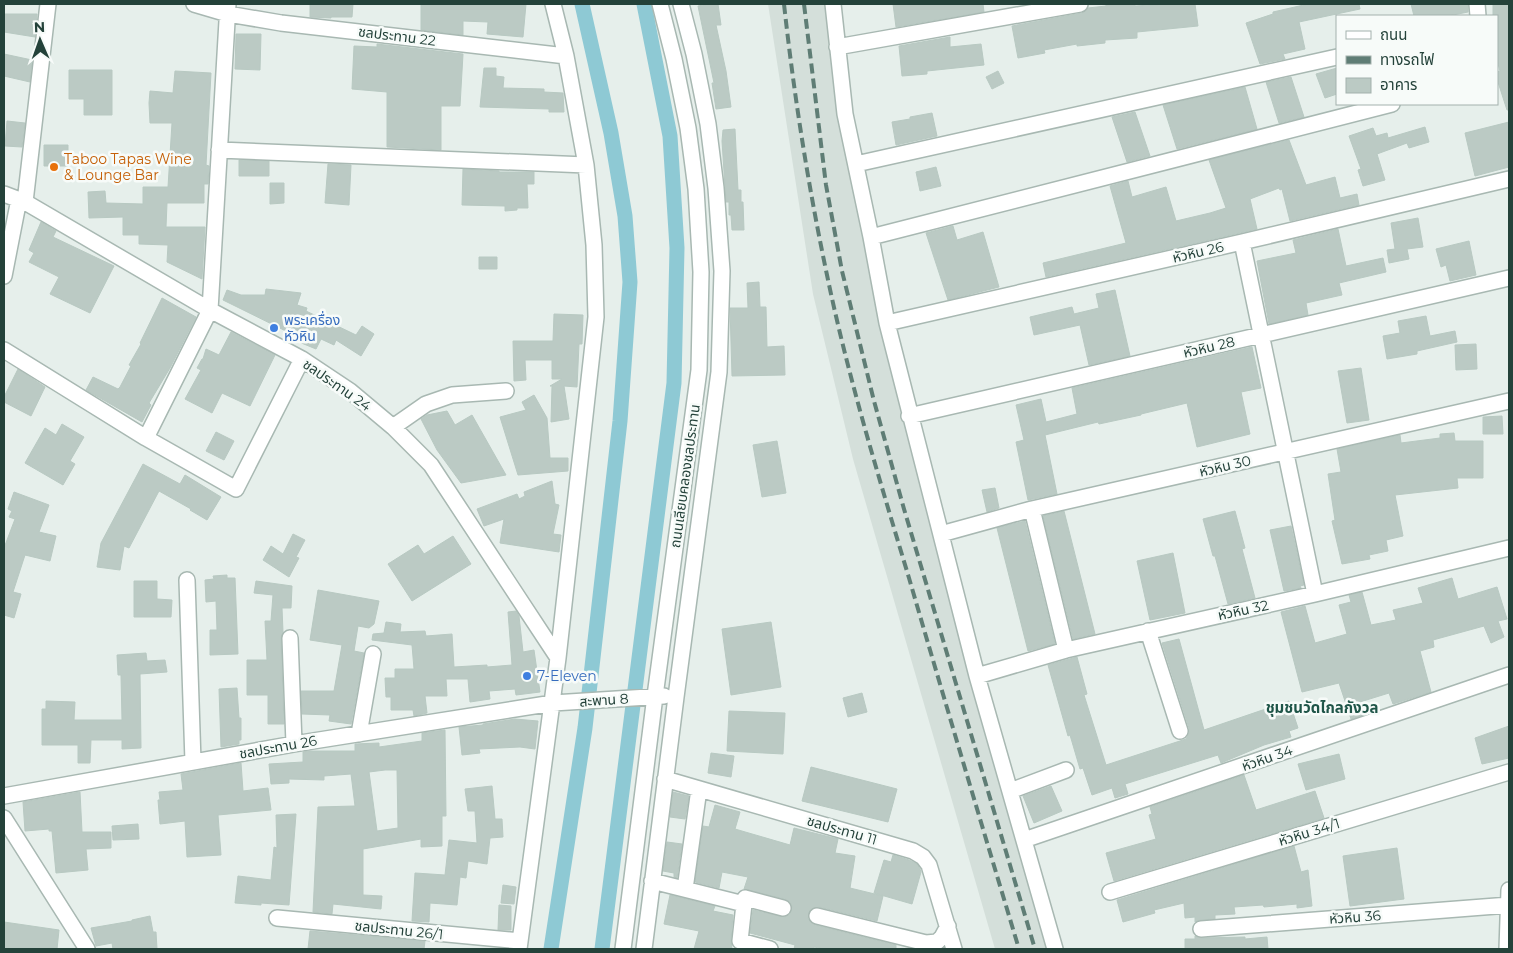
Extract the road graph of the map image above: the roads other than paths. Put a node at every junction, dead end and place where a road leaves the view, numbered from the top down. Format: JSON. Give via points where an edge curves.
{"nodes":[{"id":1,"x":48,"y":4,"type":"edge"},
{"id":2,"x":194,"y":4,"type":"edge"},
{"id":3,"x":553,"y":4,"type":"edge"},
{"id":4,"x":660,"y":4,"type":"edge"},
{"id":5,"x":681,"y":4,"type":"edge"},
{"id":6,"x":833,"y":4,"type":"edge"},
{"id":7,"x":1080,"y":4,"type":"edge"},
{"id":8,"x":228,"y":9,"type":"edge"},
{"id":9,"x":837,"y":48,"type":"junction"},
{"id":10,"x":566,"y":56,"type":"junction"},
{"id":11,"x":1336,"y":57,"type":"edge"},
{"id":12,"x":1388,"y":105,"type":"edge"},
{"id":13,"x":219,"y":150,"type":"junction"},
{"id":14,"x":856,"y":164,"type":"junction"},
{"id":15,"x":586,"y":165,"type":"junction"},
{"id":16,"x":1509,"y":179,"type":"edge"},
{"id":17,"x":4,"y":194,"type":"edge"},
{"id":18,"x":22,"y":200,"type":"junction"},
{"id":19,"x":871,"y":237,"type":"junction"},
{"id":20,"x":1242,"y":242,"type":"junction"},
{"id":21,"x":4,"y":276,"type":"edge"},
{"id":22,"x":1509,"y":278,"type":"edge"},
{"id":23,"x":210,"y":310,"type":"junction"},
{"id":24,"x":887,"y":323,"type":"junction"},
{"id":25,"x":1261,"y":335,"type":"junction"},
{"id":26,"x":4,"y":350,"type":"edge"},
{"id":27,"x":302,"y":360,"type":"junction"},
{"id":28,"x":506,"y":391,"type":"dead end"},
{"id":29,"x":1509,"y":400,"type":"edge"},
{"id":30,"x":909,"y":416,"type":"junction"},
{"id":31,"x":393,"y":427,"type":"junction"},
{"id":32,"x":146,"y":438,"type":"junction"},
{"id":33,"x":1285,"y":452,"type":"junction"},
{"id":34,"x":1032,"y":509,"type":"junction"},
{"id":35,"x":941,"y":534,"type":"junction"},
{"id":36,"x":1509,"y":548,"type":"edge"},
{"id":37,"x":187,"y":580,"type":"dead end"},
{"id":38,"x":1315,"y":594,"type":"junction"},
{"id":39,"x":1148,"y":631,"type":"junction"},
{"id":40,"x":290,"y":638,"type":"dead end"},
{"id":41,"x":1066,"y":650,"type":"junction"},
{"id":42,"x":374,"y":654,"type":"dead end"},
{"id":43,"x":558,"y":658,"type":"junction"},
{"id":44,"x":1509,"y":675,"type":"edge"},
{"id":45,"x":976,"y":676,"type":"junction"},
{"id":46,"x":655,"y":696,"type":"junction"},
{"id":47,"x":676,"y":697,"type":"junction"},
{"id":48,"x":553,"y":703,"type":"junction"},
{"id":49,"x":1180,"y":731,"type":"dead end"},
{"id":50,"x":359,"y":734,"type":"junction"},
{"id":51,"x":294,"y":744,"type":"junction"},
{"id":52,"x":193,"y":762,"type":"junction"},
{"id":53,"x":1066,"y":770,"type":"dead end"},
{"id":54,"x":1509,"y":772,"type":"edge"},
{"id":55,"x":665,"y":779,"type":"junction"},
{"id":56,"x":699,"y":789,"type":"junction"},
{"id":57,"x":1010,"y":791,"type":"junction"},
{"id":58,"x":4,"y":796,"type":"edge"},
{"id":59,"x":4,"y":818,"type":"edge"},
{"id":60,"x":1024,"y":840,"type":"junction"},
{"id":61,"x":652,"y":881,"type":"junction"},
{"id":62,"x":685,"y":889,"type":"junction"},
{"id":63,"x":1110,"y":892,"type":"dead end"},
{"id":64,"x":1509,"y":900,"type":"edge"},
{"id":65,"x":744,"y":904,"type":"junction"},
{"id":66,"x":783,"y":908,"type":"dead end"},
{"id":67,"x":817,"y":916,"type":"dead end"},
{"id":68,"x":278,"y":918,"type":"dead end"},
{"id":69,"x":948,"y":926,"type":"junction"},
{"id":70,"x":1201,"y":929,"type":"dead end"},
{"id":71,"x":519,"y":945,"type":"edge"},
{"id":72,"x":87,"y":949,"type":"edge"},
{"id":73,"x":623,"y":949,"type":"edge"},
{"id":74,"x":644,"y":949,"type":"edge"},
{"id":75,"x":770,"y":949,"type":"edge"},
{"id":76,"x":954,"y":949,"type":"edge"},
{"id":77,"x":1055,"y":949,"type":"edge"},
{"id":78,"x":1507,"y":949,"type":"edge"}],
"edges":[{"from":1,"to":18,"type":"street"},
{"from":2,"to":8,"type":"street","name":"ชลประทาน 22"},
{"from":3,"to":10,"type":"street"},
{"from":4,"to":46,"type":"street","name":"ถนนเลียบคลองชลประทาน","via":[[688,128],[701,272],[699,370]]},
{"from":5,"to":47,"type":"street","name":"ถนนเลียบคลองชลประทาน","via":[[708,124],[722,271],[719,372]]},
{"from":6,"to":9,"type":"street"},
{"from":7,"to":9,"type":"street"},
{"from":8,"to":10,"type":"street","name":"ชลประทาน 22","via":[[281,23]]},
{"from":8,"to":13,"type":"street"},
{"from":9,"to":14,"type":"street","via":[[845,114]]},
{"from":10,"to":15,"type":"street"},
{"from":11,"to":14,"type":"street"},
{"from":12,"to":19,"type":"street"},
{"from":13,"to":15,"type":"street"},
{"from":13,"to":23,"type":"street"},
{"from":14,"to":19,"type":"street"},
{"from":15,"to":43,"type":"street","via":[[594,245],[596,317]]},
{"from":16,"to":20,"type":"street","name":"หัวหิน 26"},
{"from":17,"to":18,"type":"street","name":"ชลประทาน 24"},
{"from":18,"to":21,"type":"street"},
{"from":18,"to":23,"type":"street","name":"ชลประทาน 24"},
{"from":19,"to":24,"type":"street"},
{"from":20,"to":24,"type":"street","name":"หัวหิน 26"},
{"from":20,"to":25,"type":"street"},
{"from":22,"to":25,"type":"street","name":"หัวหิน 28"},
{"from":23,"to":27,"type":"street","name":"ชลประทาน 24"},
{"from":23,"to":32,"type":"street"},
{"from":24,"to":30,"type":"street"},
{"from":25,"to":30,"type":"street","name":"หัวหิน 28"},
{"from":25,"to":33,"type":"street"},
{"from":26,"to":32,"type":"street"},
{"from":27,"to":31,"type":"street","name":"ชลประทาน 24","via":[[350,391]]},
{"from":27,"to":32,"type":"street","via":[[236,488]]},
{"from":28,"to":31,"type":"street","via":[[452,395],[426,404]]},
{"from":29,"to":33,"type":"street","name":"หัวหิน 30"},
{"from":30,"to":35,"type":"street"},
{"from":31,"to":43,"type":"street","name":"ชลประทาน 24","via":[[431,464]]},
{"from":33,"to":34,"type":"street","name":"หัวหิน 30"},
{"from":33,"to":38,"type":"street"},
{"from":34,"to":35,"type":"street","name":"หัวหิน 30"},
{"from":34,"to":41,"type":"street"},
{"from":35,"to":45,"type":"street"},
{"from":36,"to":38,"type":"street","name":"หัวหิน 32"},
{"from":37,"to":52,"type":"street"},
{"from":38,"to":39,"type":"street","name":"หัวหิน 32"},
{"from":39,"to":41,"type":"street","name":"หัวหิน 32"},
{"from":39,"to":49,"type":"street"},
{"from":40,"to":51,"type":"street"},
{"from":41,"to":45,"type":"street","name":"หัวหิน 32"},
{"from":42,"to":50,"type":"street"},
{"from":43,"to":48,"type":"street"},
{"from":44,"to":60,"type":"street","name":"หัวหิน 34"},
{"from":45,"to":57,"type":"street"},
{"from":46,"to":47,"type":"street","name":"สะพาน 8"},
{"from":46,"to":48,"type":"street","name":"สะพาน 8"},
{"from":46,"to":73,"type":"street","name":"ถนนเลียบคลองชลประทาน"},
{"from":47,"to":55,"type":"street","name":"ถนนเลียบคลองชลประทาน"},
{"from":48,"to":50,"type":"street","name":"ชลประทาน 26"},
{"from":48,"to":71,"type":"street"},
{"from":50,"to":51,"type":"street","name":"ชลประทาน 26"},
{"from":51,"to":52,"type":"street","name":"ชลประทาน 26"},
{"from":52,"to":58,"type":"street","name":"ชลประทาน 26"},
{"from":53,"to":57,"type":"street"},
{"from":54,"to":63,"type":"street","name":"หัวหิน 34/1"},
{"from":55,"to":56,"type":"street","name":"ชลประทาน 11"},
{"from":55,"to":61,"type":"street","name":"ถนนเลียบคลองชลประทาน"},
{"from":56,"to":62,"type":"street"},
{"from":56,"to":69,"type":"street","name":"ชลประทาน 11","via":[[913,851],[929,865]]},
{"from":57,"to":60,"type":"street"},
{"from":59,"to":72,"type":"street"},
{"from":60,"to":77,"type":"street"},
{"from":61,"to":62,"type":"street"},
{"from":61,"to":74,"type":"street","name":"ถนนเลียบคลองชลประทาน"},
{"from":62,"to":65,"type":"street"},
{"from":64,"to":70,"type":"street","name":"หัวหิน 36"},
{"from":64,"to":78,"type":"street"},
{"from":65,"to":66,"type":"street","via":[[745,898]]},
{"from":65,"to":75,"type":"street","via":[[740,941]]},
{"from":67,"to":69,"type":"street","via":[[926,942],[937,942]]},
{"from":68,"to":71,"type":"street","name":"ชลประทาน 26/1"},
{"from":69,"to":76,"type":"street","name":"ชลประทาน 11"}]}
